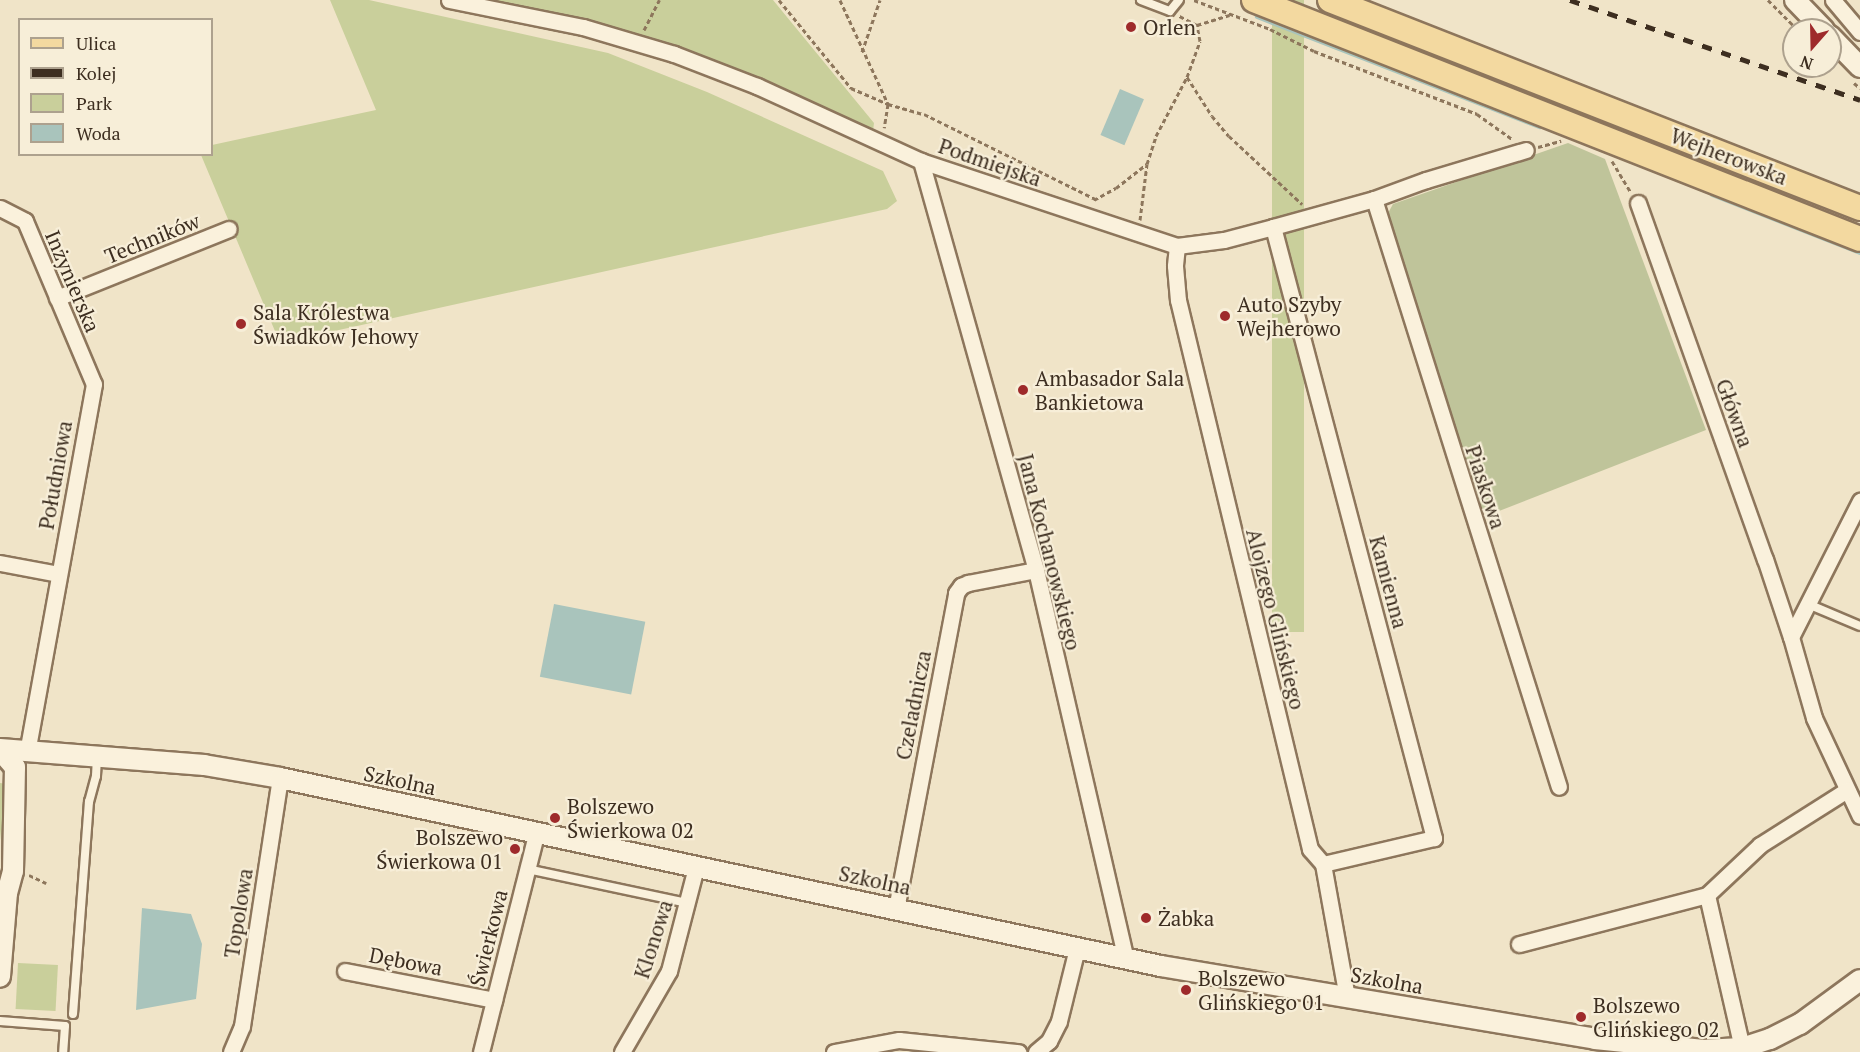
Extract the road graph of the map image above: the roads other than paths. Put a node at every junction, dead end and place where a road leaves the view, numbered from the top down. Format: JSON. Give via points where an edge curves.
{"nodes":[{"id":1,"x":449,"y":0,"type":"edge"},
{"id":2,"x":1142,"y":0,"type":"edge"},
{"id":3,"x":1179,"y":0,"type":"edge"},
{"id":4,"x":1254,"y":0,"type":"edge"},
{"id":5,"x":1330,"y":0,"type":"edge"},
{"id":6,"x":1795,"y":0,"type":"edge"},
{"id":7,"x":1833,"y":0,"type":"edge"},
{"id":8,"x":1812,"y":18,"type":"edge"},
{"id":9,"x":1860,"y":32,"type":"edge"},
{"id":10,"x":1842,"y":47,"type":"edge"},
{"id":11,"x":1859,"y":63,"type":"edge"},
{"id":12,"x":1526,"y":150,"type":"road end"},
{"id":13,"x":921,"y":161,"type":"junction"},
{"id":14,"x":1374,"y":199,"type":"junction"},
{"id":15,"x":1638,"y":203,"type":"road end"},
{"id":16,"x":0,"y":208,"type":"edge"},
{"id":17,"x":1860,"y":208,"type":"edge"},
{"id":18,"x":1273,"y":227,"type":"junction"},
{"id":19,"x":229,"y":229,"type":"dead end"},
{"id":20,"x":1860,"y":239,"type":"edge"},
{"id":21,"x":1177,"y":246,"type":"junction"},
{"id":22,"x":57,"y":298,"type":"junction"},
{"id":23,"x":94,"y":384,"type":"joint"},
{"id":24,"x":1860,"y":501,"type":"edge"},
{"id":25,"x":0,"y":563,"type":"edge"},
{"id":26,"x":1036,"y":570,"type":"junction"},
{"id":27,"x":58,"y":574,"type":"junction"},
{"id":28,"x":1808,"y":604,"type":"junction"},
{"id":29,"x":1860,"y":626,"type":"edge"},
{"id":30,"x":1791,"y":637,"type":"junction"},
{"id":31,"x":0,"y":750,"type":"edge"},
{"id":32,"x":27,"y":751,"type":"junction"},
{"id":33,"x":97,"y":756,"type":"junction"},
{"id":34,"x":280,"y":778,"type":"junction"},
{"id":35,"x":1559,"y":787,"type":"dead end"},
{"id":36,"x":1847,"y":790,"type":"junction"},
{"id":37,"x":1860,"y":816,"type":"edge"},
{"id":38,"x":536,"y":834,"type":"junction"},
{"id":39,"x":1323,"y":864,"type":"junction"},
{"id":40,"x":696,"y":867,"type":"junction"},
{"id":41,"x":527,"y":869,"type":"junction"},
{"id":42,"x":0,"y":873,"type":"edge"},
{"id":43,"x":7,"y":894,"type":"junction"},
{"id":44,"x":1707,"y":895,"type":"junction"},
{"id":45,"x":688,"y":903,"type":"junction"},
{"id":46,"x":896,"y":909,"type":"junction"},
{"id":47,"x":2,"y":929,"type":"edge"},
{"id":48,"x":1519,"y":944,"type":"dead end"},
{"id":49,"x":1077,"y":948,"type":"junction"},
{"id":50,"x":1125,"y":957,"type":"junction"},
{"id":51,"x":345,"y":970,"type":"dead end"},
{"id":52,"x":0,"y":977,"type":"edge"},
{"id":53,"x":1860,"y":980,"type":"edge"},
{"id":54,"x":1347,"y":997,"type":"junction"},
{"id":55,"x":494,"y":1000,"type":"junction"},
{"id":56,"x":73,"y":1014,"type":"dead end"},
{"id":57,"x":0,"y":1021,"type":"edge"},
{"id":58,"x":966,"y":1049,"type":"edge"},
{"id":59,"x":1747,"y":1050,"type":"edge"},
{"id":60,"x":63,"y":1052,"type":"edge"},
{"id":61,"x":231,"y":1052,"type":"edge"},
{"id":62,"x":481,"y":1052,"type":"edge"},
{"id":63,"x":622,"y":1052,"type":"edge"},
{"id":64,"x":834,"y":1052,"type":"edge"},
{"id":65,"x":1018,"y":1052,"type":"edge"},
{"id":66,"x":1036,"y":1052,"type":"edge"}],
"edges":[{"from":1,"to":13,"type":"street","name":"Podmiejska","via":[[638,42],[757,86]]},
{"from":2,"to":3,"type":"lane","via":[[1170,11]]},
{"from":4,"to":20,"type":"main road","name":"Wejherowska","via":[[1607,147]]},
{"from":5,"to":17,"type":"main road","name":"Wejherowska"},
{"from":6,"to":8,"type":"street"},
{"from":7,"to":9,"type":"street"},
{"from":10,"to":11,"type":"street"},
{"from":12,"to":14,"type":"street","name":"Podmiejska"},
{"from":13,"to":21,"type":"street","name":"Podmiejska"},
{"from":13,"to":26,"type":"street","name":"Jana Kochanowskiego"},
{"from":14,"to":18,"type":"street","name":"Podmiejska"},
{"from":14,"to":35,"type":"street","name":"Piaskowa"},
{"from":15,"to":30,"type":"street","name":"Główna"},
{"from":16,"to":22,"type":"street","name":"Inżynierska","via":[[25,220]]},
{"from":18,"to":21,"type":"street","name":"Podmiejska","via":[[1224,240]]},
{"from":18,"to":39,"type":"street","name":"Kamienna","via":[[1434,838]]},
{"from":19,"to":22,"type":"street","name":"Techników"},
{"from":21,"to":39,"type":"street","name":"Alojzego Glińskiego","via":[[1178,300],[1310,849]]},
{"from":22,"to":23,"type":"street","name":"Inżynierska"},
{"from":23,"to":27,"type":"street","name":"Południowa"},
{"from":24,"to":28,"type":"street"},
{"from":25,"to":27,"type":"street"},
{"from":26,"to":46,"type":"street","name":"Czeladnicza","via":[[968,583],[956,593]]},
{"from":26,"to":50,"type":"street","name":"Jana Kochanowskiego"},
{"from":27,"to":32,"type":"street","name":"Południowa"},
{"from":28,"to":29,"type":"lane"},
{"from":28,"to":30,"type":"street"},
{"from":30,"to":36,"type":"street","name":"Główna","via":[[1814,718]]},
{"from":31,"to":32,"type":"street","name":"Szkolna"},
{"from":31,"to":43,"type":"street","via":[[15,766],[13,871]]},
{"from":32,"to":33,"type":"street","name":"Szkolna"},
{"from":33,"to":34,"type":"street","name":"Szkolna","via":[[204,765]]},
{"from":33,"to":56,"type":"lane","via":[[89,802]]},
{"from":34,"to":38,"type":"street","name":"Szkolna"},
{"from":34,"to":61,"type":"street","name":"Topolowa","via":[[242,1026]]},
{"from":36,"to":37,"type":"street","name":"Główna"},
{"from":36,"to":44,"type":"street","via":[[1760,845]]},
{"from":38,"to":40,"type":"street","name":"Szkolna"},
{"from":38,"to":41,"type":"street","name":"Świerkowa"},
{"from":39,"to":54,"type":"street","name":"Alojzego Glińskiego"},
{"from":40,"to":45,"type":"street","name":"Klonowa"},
{"from":40,"to":46,"type":"street","name":"Szkolna"},
{"from":41,"to":45,"type":"lane"},
{"from":41,"to":55,"type":"street","name":"Świerkowa"},
{"from":42,"to":43,"type":"street"},
{"from":43,"to":47,"type":"street"},
{"from":44,"to":48,"type":"street"},
{"from":44,"to":59,"type":"street"},
{"from":45,"to":63,"type":"street","name":"Klonowa","via":[[669,971]]},
{"from":46,"to":49,"type":"street","name":"Szkolna"},
{"from":47,"to":52,"type":"street"},
{"from":49,"to":50,"type":"street","name":"Szkolna"},
{"from":49,"to":66,"type":"street","via":[[1059,1021],[1049,1041]]},
{"from":50,"to":54,"type":"street","name":"Szkolna"},
{"from":51,"to":55,"type":"street","name":"Dębowa"},
{"from":53,"to":59,"type":"street","name":"Szkolna","via":[[1800,1024]]},
{"from":54,"to":59,"type":"street","name":"Szkolna","via":[[1595,1039],[1703,1050]]},
{"from":55,"to":62,"type":"street","name":"Świerkowa"},
{"from":57,"to":60,"type":"lane","via":[[65,1026]]},
{"from":58,"to":64,"type":"street","via":[[900,1040]]},
{"from":58,"to":65,"type":"street"}]}
